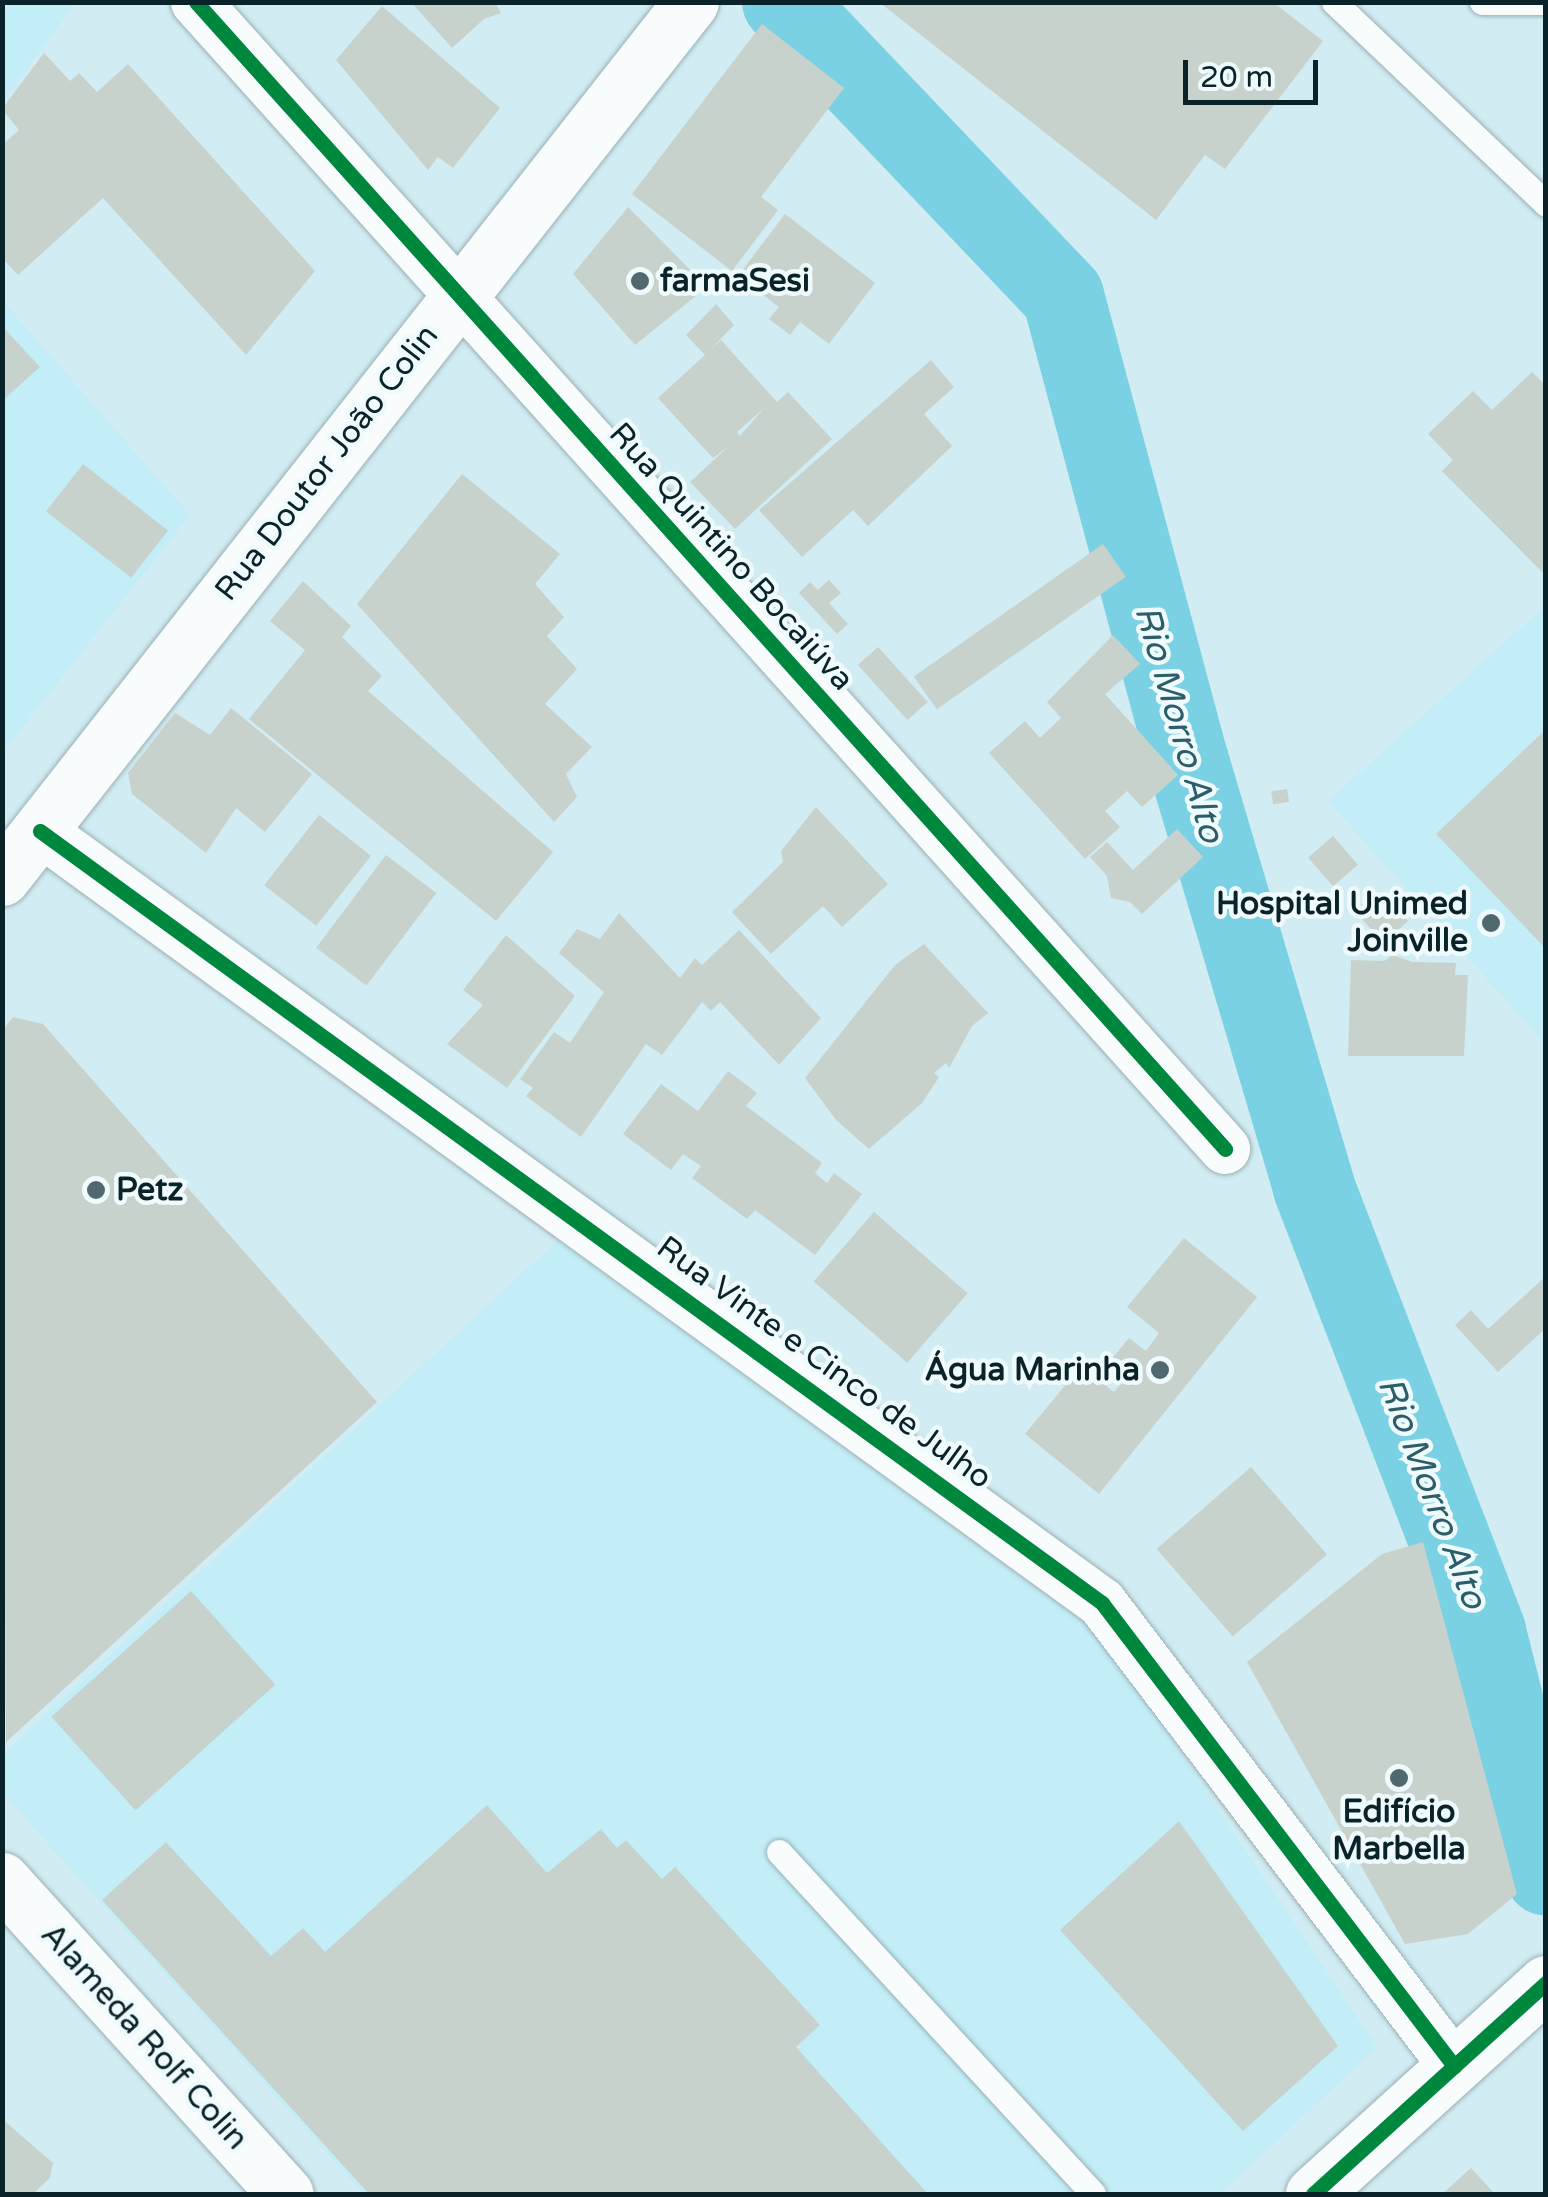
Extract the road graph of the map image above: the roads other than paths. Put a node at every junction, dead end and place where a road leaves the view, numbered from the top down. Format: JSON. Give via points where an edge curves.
{"nodes":[{"id":1,"x":196,"y":2,"type":"edge"},
{"id":2,"x":691,"y":2,"type":"edge"},
{"id":3,"x":1334,"y":2,"type":"edge"},
{"id":4,"x":1482,"y":2,"type":"edge"},
{"id":5,"x":1545,"y":2,"type":"edge"},
{"id":6,"x":1546,"y":204,"type":"edge"},
{"id":7,"x":459,"y":295,"type":"junction"},
{"id":8,"x":40,"y":831,"type":"junction"},
{"id":9,"x":2,"y":878,"type":"edge"},
{"id":10,"x":1225,"y":1149,"type":"dead end"},
{"id":11,"x":779,"y":1852,"type":"dead end"},
{"id":12,"x":2,"y":1880,"type":"edge"},
{"id":13,"x":1544,"y":1984,"type":"edge"},
{"id":14,"x":1454,"y":2066,"type":"junction"},
{"id":15,"x":286,"y":2194,"type":"edge"},
{"id":16,"x":1094,"y":2194,"type":"edge"},
{"id":17,"x":1313,"y":2194,"type":"edge"}],
"edges":[{"from":1,"to":7,"type":"street","name":"Rua Quintino Bocaiúva"},
{"from":2,"to":7,"type":"main road","name":"Rua Doutor João Colin"},
{"from":3,"to":6,"type":"lane"},
{"from":4,"to":5,"type":"lane"},
{"from":7,"to":8,"type":"main road","name":"Rua Doutor João Colin"},
{"from":7,"to":10,"type":"street","name":"Rua Quintino Bocaiúva"},
{"from":8,"to":9,"type":"main road","name":"Rua Doutor João Colin"},
{"from":8,"to":14,"type":"street","name":"Rua Vinte e Cinco de Julho","via":[[1102,1603]]},
{"from":11,"to":16,"type":"lane"},
{"from":12,"to":15,"type":"main road","name":"Alameda Rolf Colin"},
{"from":13,"to":14,"type":"main road"},
{"from":14,"to":17,"type":"main road"}]}
